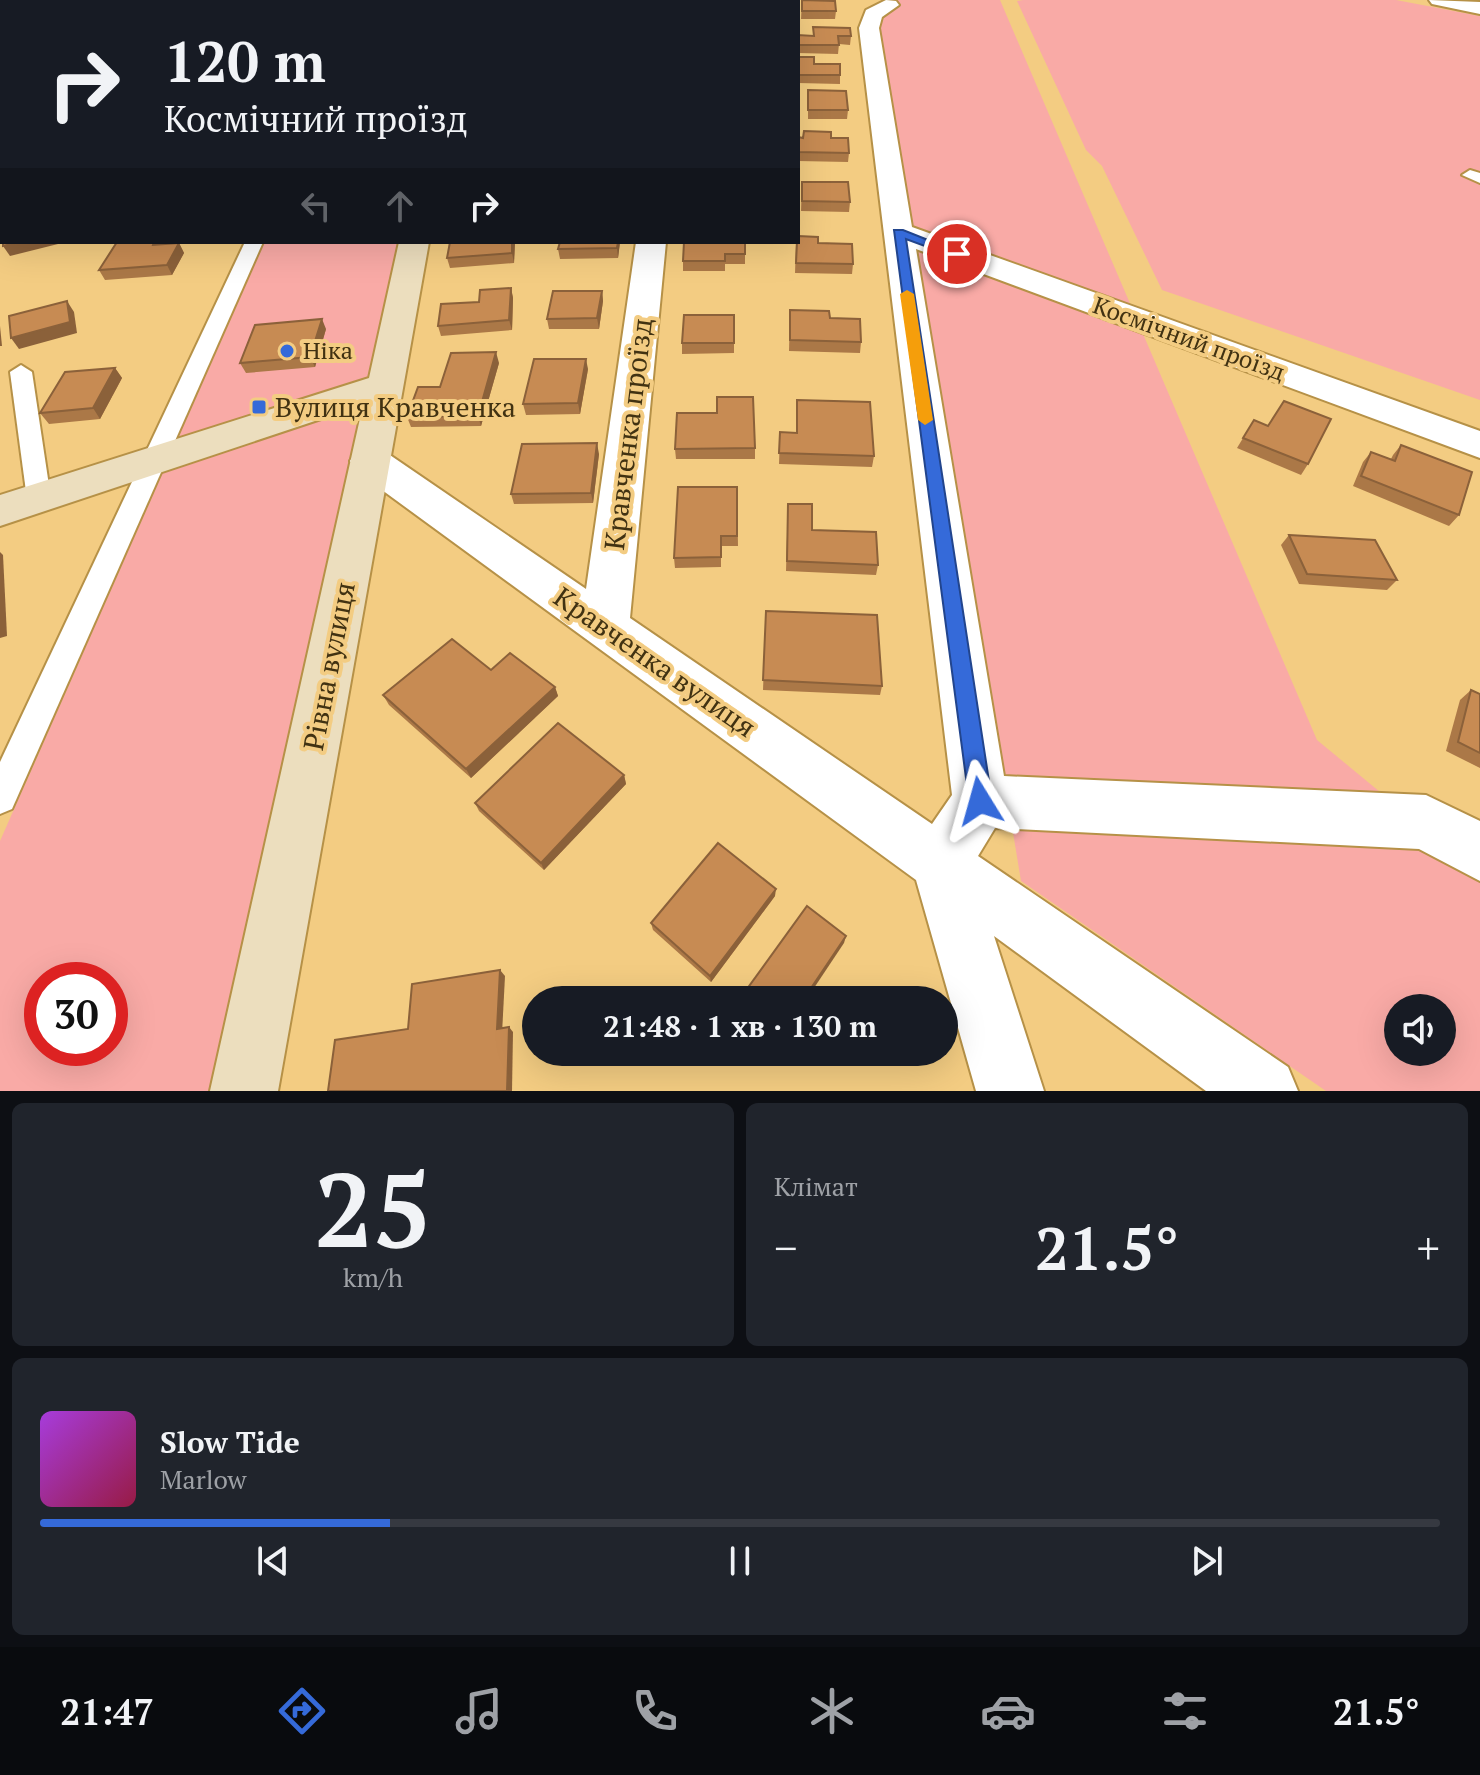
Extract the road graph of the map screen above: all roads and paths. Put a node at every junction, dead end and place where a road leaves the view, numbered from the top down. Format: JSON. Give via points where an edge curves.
{"nodes":[{"id":1,"x":1439,"y":0,"type":"edge"},
{"id":2,"x":890,"y":2,"type":"edge"},
{"id":3,"x":1480,"y":8,"type":"edge"},
{"id":4,"x":898,"y":232,"type":"junction"},
{"id":5,"x":253,"y":244,"type":"edge"},
{"id":6,"x":414,"y":244,"type":"edge"},
{"id":7,"x":651,"y":244,"type":"edge"},
{"id":8,"x":21,"y":372,"type":"dead end"},
{"id":9,"x":385,"y":385,"type":"junction"},
{"id":10,"x":1480,"y":445,"type":"edge"},
{"id":11,"x":153,"y":461,"type":"junction"},
{"id":12,"x":370,"y":461,"type":"junction"},
{"id":13,"x":39,"y":499,"type":"junction"},
{"id":14,"x":0,"y":511,"type":"edge"},
{"id":15,"x":605,"y":626,"type":"junction"},
{"id":16,"x":0,"y":798,"type":"edge"},
{"id":17,"x":980,"y":801,"type":"junction"},
{"id":18,"x":1480,"y":852,"type":"edge"},
{"id":19,"x":941,"y":863,"type":"junction"},
{"id":20,"x":244,"y":1091,"type":"edge"},
{"id":21,"x":1010,"y":1091,"type":"edge"},
{"id":22,"x":1264,"y":1091,"type":"edge"}],
"edges":[{"from":1,"to":3,"type":"street"},
{"from":2,"to":4,"type":"street","via":[[873,14],[869,28]]},
{"from":4,"to":10,"type":"street","name":"Космічний проїзд"},
{"from":4,"to":17,"type":"street"},
{"from":5,"to":11,"type":"lane"},
{"from":6,"to":9,"type":"street","name":"Рівна вулиця"},
{"from":7,"to":15,"type":"street","name":"Кравченка проїзд"},
{"from":8,"to":13,"type":"lane"},
{"from":9,"to":11,"type":"street"},
{"from":9,"to":12,"type":"street","name":"Рівна вулиця"},
{"from":11,"to":13,"type":"street"},
{"from":11,"to":16,"type":"lane"},
{"from":12,"to":15,"type":"street","name":"Кравченка вулиця"},
{"from":12,"to":20,"type":"street","name":"Рівна вулиця"},
{"from":13,"to":14,"type":"street"},
{"from":15,"to":19,"type":"street","name":"Кравченка вулиця"},
{"from":17,"to":18,"type":"street","via":[[1426,822]]},
{"from":17,"to":19,"type":"street"},
{"from":19,"to":21,"type":"street"},
{"from":19,"to":22,"type":"street","name":"Кравченка вулиця"}]}
